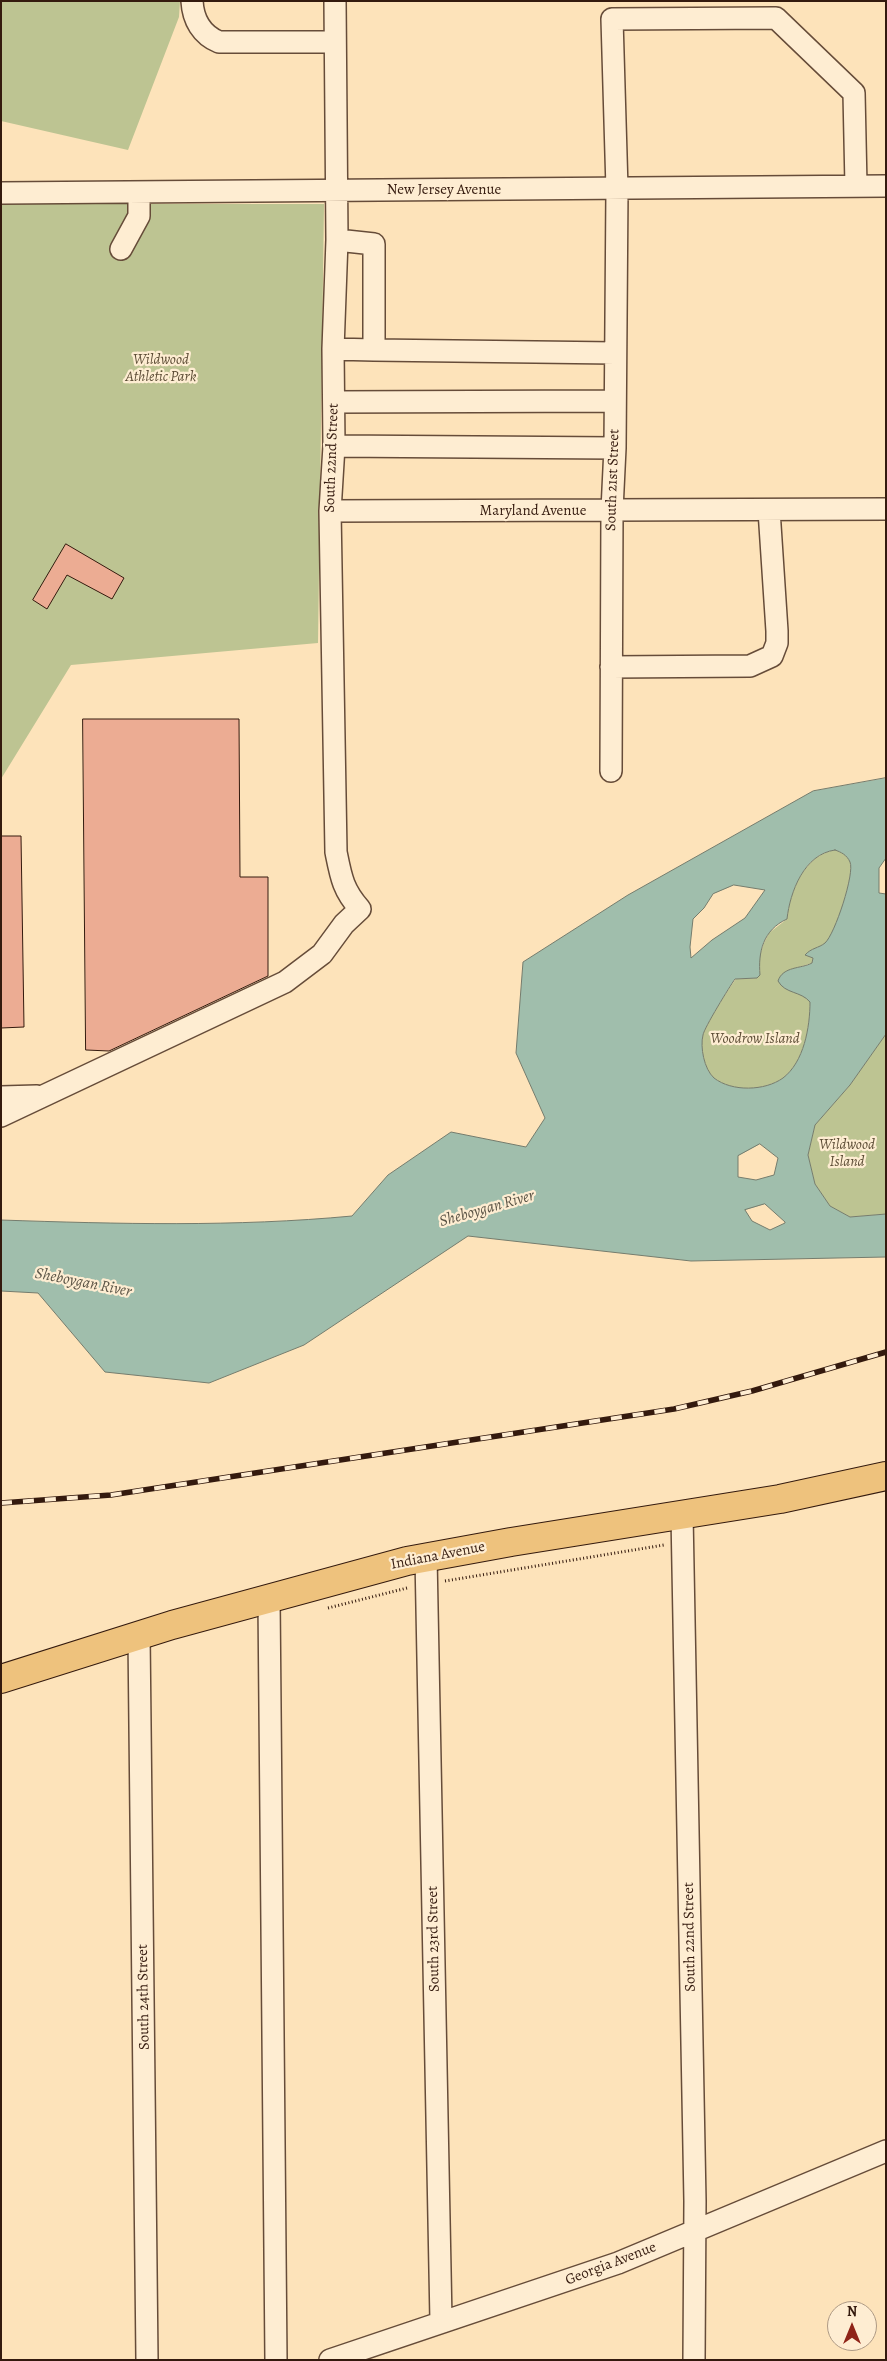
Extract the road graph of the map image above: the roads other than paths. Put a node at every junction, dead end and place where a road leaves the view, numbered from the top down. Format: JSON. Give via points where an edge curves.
{"nodes":[{"id":1,"x":192,"y":1,"type":"edge"},
{"id":2,"x":335,"y":1,"type":"edge"},
{"id":3,"x":335,"y":42,"type":"junction"},
{"id":4,"x":856,"y":186,"type":"junction"},
{"id":5,"x":886,"y":186,"type":"edge"},
{"id":6,"x":617,"y":189,"type":"junction"},
{"id":7,"x":336,"y":191,"type":"junction"},
{"id":8,"x":1,"y":193,"type":"edge"},
{"id":9,"x":139,"y":193,"type":"junction"},
{"id":10,"x":337,"y":240,"type":"junction"},
{"id":11,"x":122,"y":249,"type":"dead end"},
{"id":12,"x":333,"y":349,"type":"junction"},
{"id":13,"x":374,"y":350,"type":"junction"},
{"id":14,"x":615,"y":353,"type":"junction"},
{"id":15,"x":615,"y":401,"type":"junction"},
{"id":16,"x":334,"y":402,"type":"junction"},
{"id":17,"x":334,"y":446,"type":"junction"},
{"id":18,"x":615,"y":448,"type":"junction"},
{"id":19,"x":886,"y":509,"type":"edge"},
{"id":20,"x":612,"y":510,"type":"junction"},
{"id":21,"x":769,"y":510,"type":"junction"},
{"id":22,"x":330,"y":511,"type":"junction"},
{"id":23,"x":611,"y":667,"type":"junction"},
{"id":24,"x":611,"y":771,"type":"dead end"},
{"id":25,"x":1,"y":1096,"type":"edge"},
{"id":26,"x":45,"y":1096,"type":"junction"},
{"id":27,"x":1,"y":1116,"type":"edge"},
{"id":28,"x":886,"y":1476,"type":"edge"},
{"id":29,"x":682,"y":1515,"type":"junction"},
{"id":30,"x":426,"y":1557,"type":"junction"},
{"id":31,"x":269,"y":1599,"type":"junction"},
{"id":32,"x":139,"y":1635,"type":"junction"},
{"id":33,"x":1,"y":1679,"type":"edge"},
{"id":34,"x":886,"y":2151,"type":"edge"},
{"id":35,"x":695,"y":2232,"type":"junction"},
{"id":36,"x":441,"y":2321,"type":"junction"},
{"id":37,"x":147,"y":2360,"type":"edge"},
{"id":38,"x":276,"y":2360,"type":"edge"},
{"id":39,"x":330,"y":2360,"type":"edge"},
{"id":40,"x":694,"y":2360,"type":"edge"}],
"edges":[{"from":1,"to":3,"type":"street","via":[[197,23],[208,38],[219,42]]},
{"from":2,"to":3,"type":"street","name":"South 22nd Street"},
{"from":3,"to":7,"type":"street","name":"South 22nd Street"},
{"from":4,"to":5,"type":"street","name":"New Jersey Avenue"},
{"from":4,"to":6,"type":"street","name":"New Jersey Avenue"},
{"from":4,"to":6,"type":"street","name":"South 21st Street","via":[[854,93],[776,18],[612,19]]},
{"from":6,"to":7,"type":"street","name":"New Jersey Avenue"},
{"from":6,"to":14,"type":"street","name":"South 21st Street"},
{"from":7,"to":9,"type":"street","name":"New Jersey Avenue"},
{"from":7,"to":10,"type":"street","name":"South 22nd Street"},
{"from":8,"to":9,"type":"street","name":"New Jersey Avenue"},
{"from":9,"to":11,"type":"street","via":[[139,216]]},
{"from":10,"to":12,"type":"street","name":"South 22nd Street"},
{"from":10,"to":13,"type":"street","via":[[374,244]]},
{"from":12,"to":13,"type":"street"},
{"from":12,"to":16,"type":"street","name":"South 22nd Street"},
{"from":13,"to":14,"type":"street"},
{"from":14,"to":15,"type":"street","name":"South 21st Street"},
{"from":15,"to":16,"type":"street"},
{"from":15,"to":18,"type":"street","name":"South 21st Street"},
{"from":16,"to":17,"type":"street","name":"South 22nd Street"},
{"from":17,"to":18,"type":"street"},
{"from":17,"to":22,"type":"street","name":"South 22nd Street"},
{"from":18,"to":20,"type":"street","name":"South 21st Street"},
{"from":19,"to":21,"type":"street","name":"Maryland Avenue"},
{"from":20,"to":21,"type":"street","name":"Maryland Avenue"},
{"from":20,"to":22,"type":"street","name":"Maryland Avenue"},
{"from":20,"to":23,"type":"street","name":"South 21st Street"},
{"from":21,"to":23,"type":"street","via":[[777,631],[772,656],[750,666]]},
{"from":22,"to":26,"type":"street","name":"South 22nd Street","via":[[336,852],[341,879],[348,895],[360,909],[344,924],[322,954],[285,982]]},
{"from":23,"to":24,"type":"street","name":"South 21st Street"},
{"from":25,"to":26,"type":"street"},
{"from":26,"to":27,"type":"street"},
{"from":28,"to":29,"type":"main road","name":"Indiana Avenue","via":[[780,1499]]},
{"from":29,"to":30,"type":"main road","name":"Indiana Avenue"},
{"from":29,"to":35,"type":"street","name":"South 22nd Street"},
{"from":30,"to":31,"type":"main road","name":"Indiana Avenue"},
{"from":30,"to":36,"type":"street","name":"South 23rd Street"},
{"from":31,"to":32,"type":"main road","name":"Indiana Avenue"},
{"from":31,"to":38,"type":"street"},
{"from":32,"to":33,"type":"main road","name":"Indiana Avenue"},
{"from":32,"to":37,"type":"street","name":"South 24th Street"},
{"from":34,"to":35,"type":"street","name":"Georgia Avenue"},
{"from":35,"to":36,"type":"street","name":"Georgia Avenue","via":[[573,2279]]},
{"from":35,"to":40,"type":"street","name":"South 22nd Street"},
{"from":36,"to":39,"type":"street","name":"Georgia Avenue"}]}
